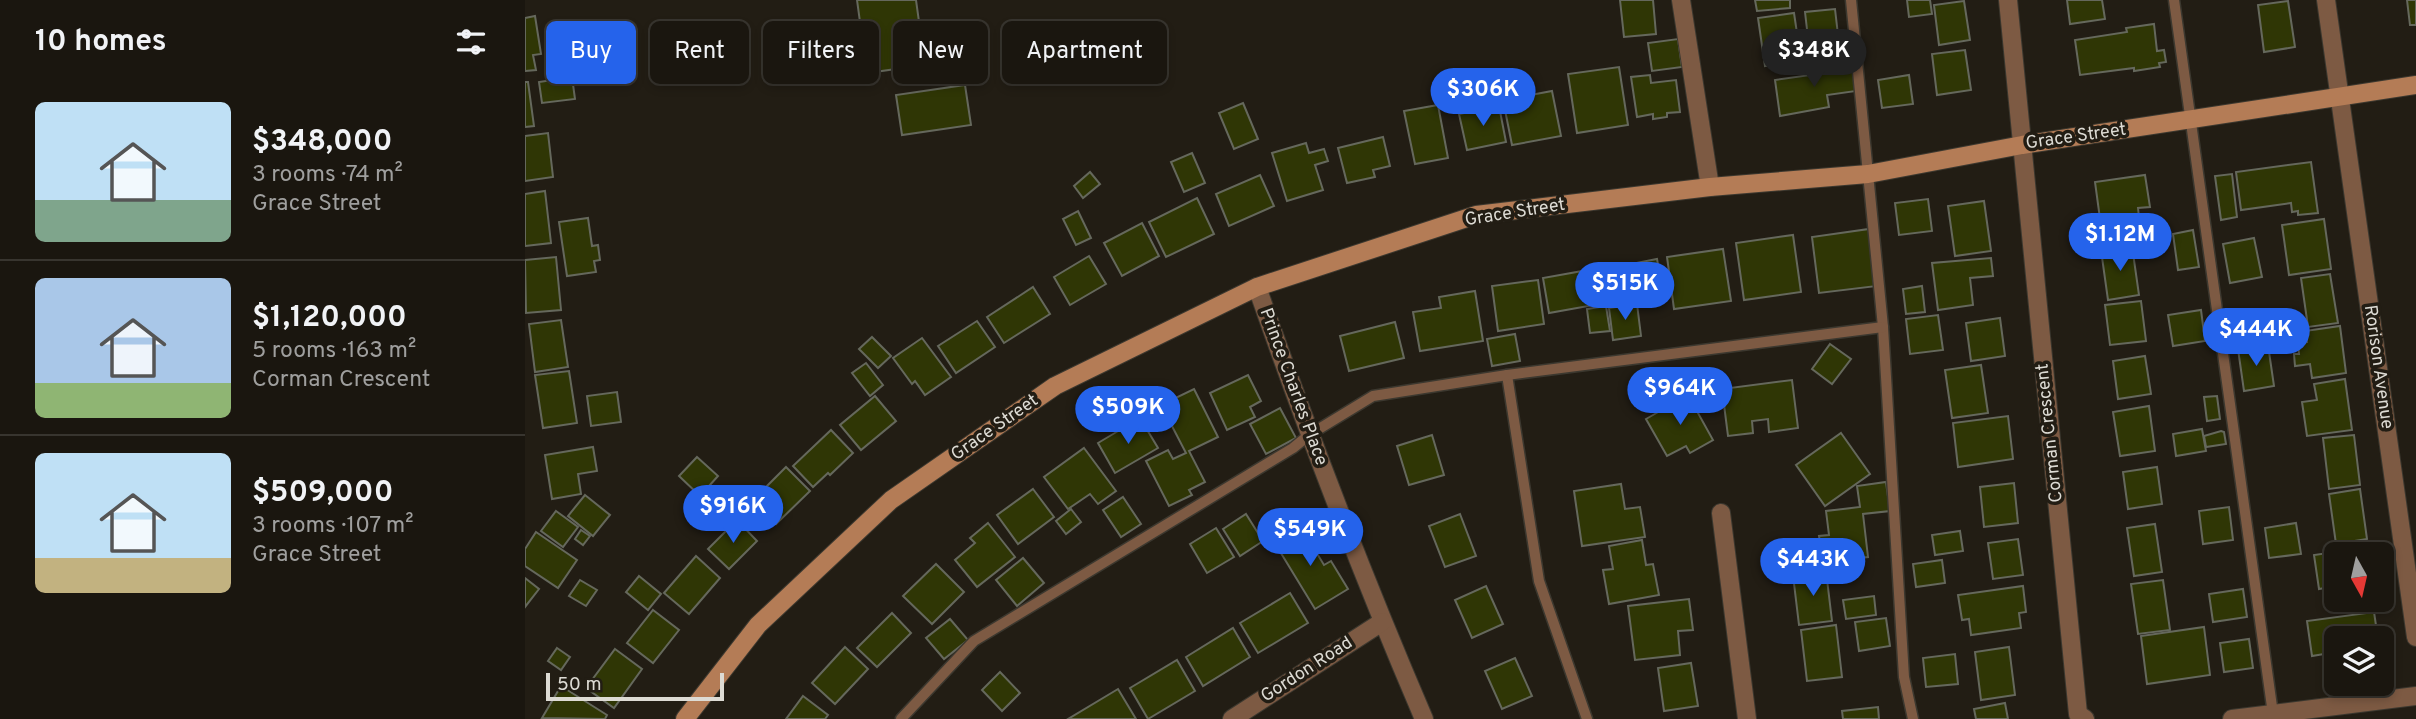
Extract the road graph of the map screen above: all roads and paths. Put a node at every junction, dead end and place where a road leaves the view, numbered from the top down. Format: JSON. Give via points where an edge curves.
{"nodes":[{"id":1,"x":1681,"y":0,"type":"edge"},
{"id":2,"x":1851,"y":0,"type":"edge"},
{"id":3,"x":2008,"y":0,"type":"edge"},
{"id":4,"x":2174,"y":0,"type":"edge"},
{"id":5,"x":2326,"y":0,"type":"edge"},
{"id":6,"x":2416,"y":85,"type":"edge"},
{"id":7,"x":2339,"y":97,"type":"junction"},
{"id":8,"x":2190,"y":120,"type":"junction"},
{"id":9,"x":2022,"y":145,"type":"junction"},
{"id":10,"x":1868,"y":174,"type":"junction"},
{"id":11,"x":1710,"y":187,"type":"junction"},
{"id":12,"x":1257,"y":287,"type":"junction"},
{"id":13,"x":1883,"y":327,"type":"junction"},
{"id":14,"x":1507,"y":375,"type":"junction"},
{"id":15,"x":1309,"y":435,"type":"junction"},
{"id":16,"x":1721,"y":513,"type":"dead end"},
{"id":17,"x":1382,"y":622,"type":"junction"},
{"id":18,"x":2416,"y":637,"type":"edge"},
{"id":19,"x":2416,"y":696,"type":"edge"},
{"id":20,"x":2273,"y":714,"type":"junction"},
{"id":21,"x":685,"y":719,"type":"edge"},
{"id":22,"x":901,"y":719,"type":"edge"},
{"id":23,"x":1232,"y":719,"type":"edge"},
{"id":24,"x":1424,"y":719,"type":"edge"},
{"id":25,"x":1587,"y":719,"type":"edge"},
{"id":26,"x":1747,"y":719,"type":"edge"},
{"id":27,"x":1913,"y":719,"type":"edge"},
{"id":28,"x":2084,"y":719,"type":"edge"},
{"id":29,"x":2232,"y":719,"type":"edge"}],
"edges":[{"from":1,"to":11,"type":"street"},
{"from":2,"to":10,"type":"lane"},
{"from":3,"to":9,"type":"street","name":"Corman Crescent"},
{"from":4,"to":8,"type":"lane"},
{"from":5,"to":7,"type":"street","name":"Rorison Avenue"},
{"from":6,"to":7,"type":"street","name":"Grace Street"},
{"from":7,"to":8,"type":"street","name":"Grace Street"},
{"from":7,"to":18,"type":"street","name":"Rorison Avenue"},
{"from":8,"to":9,"type":"street","name":"Grace Street"},
{"from":8,"to":20,"type":"lane"},
{"from":9,"to":10,"type":"street","name":"Grace Street"},
{"from":9,"to":28,"type":"street","name":"Corman Crescent","via":[[2078,714]]},
{"from":10,"to":11,"type":"street","name":"Grace Street"},
{"from":10,"to":13,"type":"lane"},
{"from":11,"to":12,"type":"street","name":"Grace Street","via":[[1476,215]]},
{"from":12,"to":15,"type":"street","name":"Prince Charles Place"},
{"from":12,"to":21,"type":"street","name":"Grace Street","via":[[1055,386],[891,500],[758,625]]},
{"from":13,"to":14,"type":"lane"},
{"from":13,"to":27,"type":"lane","via":[[1904,677]]},
{"from":14,"to":15,"type":"lane","via":[[1373,396]]},
{"from":14,"to":25,"type":"lane","via":[[1539,582]]},
{"from":15,"to":17,"type":"street","name":"Prince Charles Place"},
{"from":15,"to":22,"type":"lane","via":[[974,641]]},
{"from":16,"to":26,"type":"street"},
{"from":17,"to":23,"type":"street","name":"Gordon Road"},
{"from":17,"to":24,"type":"street","name":"Prince Charles Place"},
{"from":19,"to":20,"type":"street"},
{"from":20,"to":29,"type":"street"}]}
